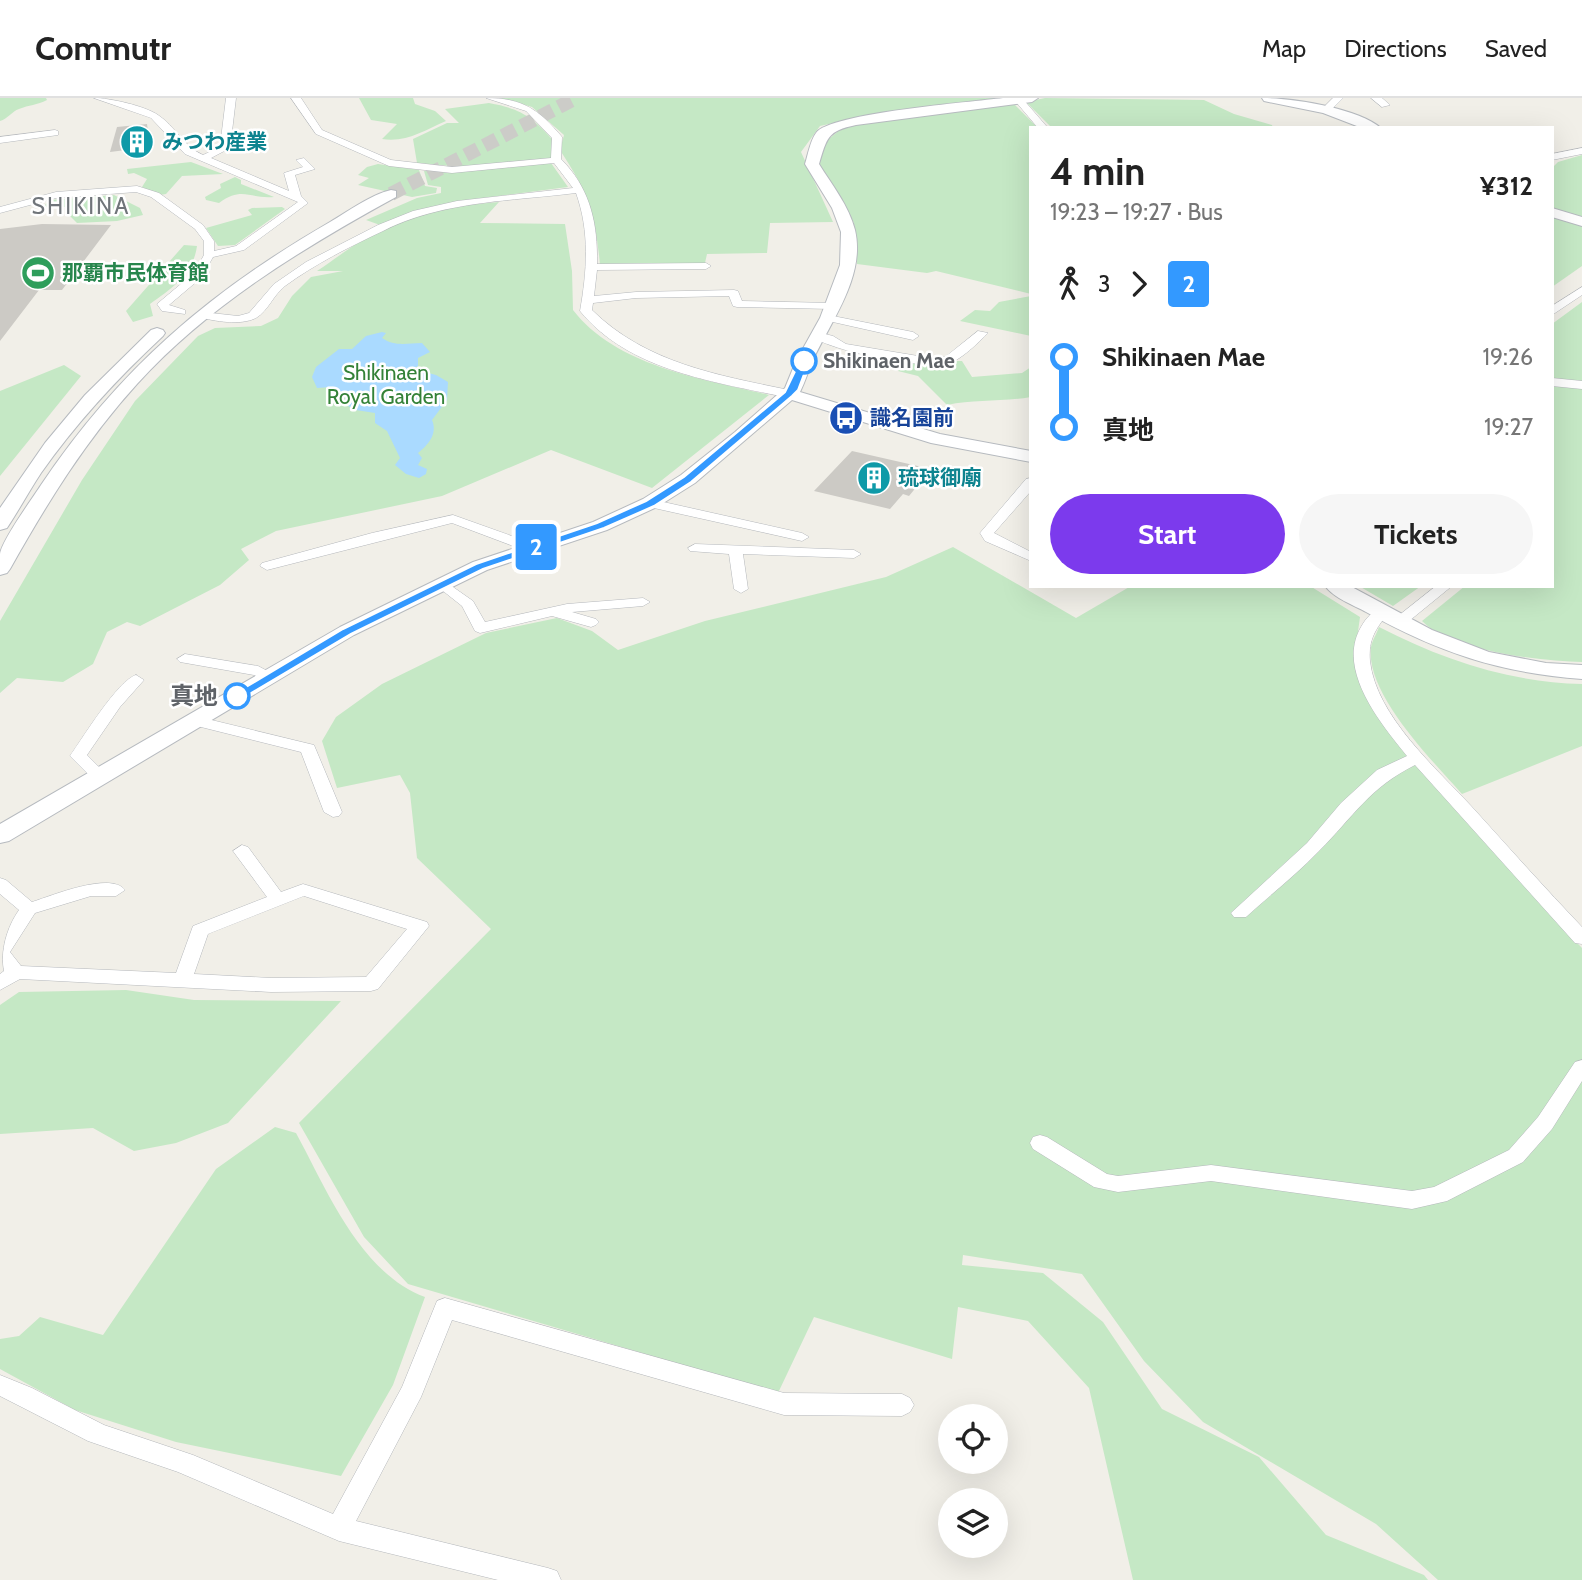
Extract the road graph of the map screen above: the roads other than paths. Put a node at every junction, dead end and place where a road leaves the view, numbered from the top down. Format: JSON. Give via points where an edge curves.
{"nodes":[{"id":1,"x":99,"y":98,"type":"edge"},
{"id":2,"x":231,"y":98,"type":"edge"},
{"id":3,"x":296,"y":98,"type":"edge"},
{"id":4,"x":491,"y":98,"type":"edge"},
{"id":5,"x":1338,"y":98,"type":"edge"},
{"id":6,"x":1376,"y":98,"type":"edge"},
{"id":7,"x":1025,"y":99,"type":"edge"},
{"id":8,"x":1276,"y":99,"type":"edge"},
{"id":9,"x":1385,"y":105,"type":"dead end"},
{"id":10,"x":1326,"y":110,"type":"junction"},
{"id":11,"x":13,"y":126,"type":"dead end"},
{"id":12,"x":1042,"y":126,"type":"edge"},
{"id":13,"x":1370,"y":126,"type":"edge"},
{"id":14,"x":55,"y":133,"type":"dead end"},
{"id":15,"x":0,"y":134,"type":"edge"},
{"id":16,"x":0,"y":140,"type":"edge"},
{"id":17,"x":1582,"y":151,"type":"edge"},
{"id":18,"x":1554,"y":157,"type":"edge"},
{"id":19,"x":203,"y":158,"type":"junction"},
{"id":20,"x":301,"y":160,"type":"dead end"},
{"id":21,"x":556,"y":160,"type":"junction"},
{"id":22,"x":373,"y":190,"type":"tunnel mouth"},
{"id":23,"x":579,"y":190,"type":"junction"},
{"id":24,"x":391,"y":194,"type":"tunnel mouth"},
{"id":25,"x":296,"y":197,"type":"junction"},
{"id":26,"x":0,"y":211,"type":"edge"},
{"id":27,"x":1554,"y":213,"type":"edge"},
{"id":28,"x":1582,"y":222,"type":"edge"},
{"id":29,"x":209,"y":255,"type":"junction"},
{"id":30,"x":706,"y":266,"type":"dead end"},
{"id":31,"x":592,"y":267,"type":"junction"},
{"id":32,"x":1582,"y":276,"type":"edge"},
{"id":33,"x":1582,"y":290,"type":"edge"},
{"id":34,"x":1554,"y":297,"type":"edge"},
{"id":35,"x":588,"y":300,"type":"junction"},
{"id":36,"x":1554,"y":311,"type":"edge"},
{"id":37,"x":181,"y":312,"type":"junction"},
{"id":38,"x":830,"y":312,"type":"junction"},
{"id":39,"x":202,"y":315,"type":"junction"},
{"id":40,"x":982,"y":333,"type":"dead end"},
{"id":41,"x":817,"y":336,"type":"junction"},
{"id":42,"x":913,"y":336,"type":"dead end"},
{"id":43,"x":1554,"y":382,"type":"edge"},
{"id":44,"x":1582,"y":385,"type":"edge"},
{"id":45,"x":789,"y":394,"type":"junction"},
{"id":46,"x":96,"y":406,"type":"junction"},
{"id":47,"x":1029,"y":457,"type":"edge"},
{"id":48,"x":1029,"y":484,"type":"edge"},
{"id":49,"x":650,"y":503,"type":"junction"},
{"id":50,"x":0,"y":524,"type":"edge"},
{"id":51,"x":763,"y":528,"type":"junction"},
{"id":52,"x":802,"y":537,"type":"dead end"},
{"id":53,"x":695,"y":548,"type":"dead end"},
{"id":54,"x":741,"y":548,"type":"junction"},
{"id":55,"x":527,"y":550,"type":"junction"},
{"id":56,"x":854,"y":554,"type":"dead end"},
{"id":57,"x":1029,"y":556,"type":"edge"},
{"id":58,"x":267,"y":566,"type":"dead end"},
{"id":59,"x":0,"y":569,"type":"edge"},
{"id":60,"x":443,"y":584,"type":"junction"},
{"id":61,"x":1338,"y":588,"type":"edge"},
{"id":62,"x":1442,"y":588,"type":"edge"},
{"id":63,"x":741,"y":589,"type":"dead end"},
{"id":64,"x":643,"y":602,"type":"dead end"},
{"id":65,"x":552,"y":611,"type":"junction"},
{"id":66,"x":1390,"y":618,"type":"junction"},
{"id":67,"x":591,"y":622,"type":"dead end"},
{"id":68,"x":185,"y":659,"type":"dead end"},
{"id":69,"x":1582,"y":672,"type":"edge"},
{"id":70,"x":271,"y":677,"type":"junction"},
{"id":71,"x":136,"y":680,"type":"dead end"},
{"id":72,"x":195,"y":721,"type":"junction"},
{"id":73,"x":1417,"y":757,"type":"junction"},
{"id":74,"x":99,"y":775,"type":"junction"},
{"id":75,"x":333,"y":812,"type":"dead end"},
{"id":76,"x":0,"y":835,"type":"edge"},
{"id":77,"x":242,"y":851,"type":"dead end"},
{"id":78,"x":0,"y":884,"type":"edge"},
{"id":79,"x":116,"y":890,"type":"dead end"},
{"id":80,"x":278,"y":900,"type":"junction"},
{"id":81,"x":29,"y":909,"type":"junction"},
{"id":82,"x":1240,"y":913,"type":"dead end"},
{"id":83,"x":1582,"y":938,"type":"edge"},
{"id":84,"x":8,"y":977,"type":"edge"},
{"id":85,"x":183,"y":980,"type":"junction"},
{"id":86,"x":1582,"y":1068,"type":"edge"},
{"id":87,"x":1040,"y":1143,"type":"dead end"},
{"id":88,"x":0,"y":1385,"type":"edge"},
{"id":89,"x":902,"y":1405,"type":"dead end"},
{"id":90,"x":340,"y":1529,"type":"junction"},
{"id":91,"x":548,"y":1580,"type":"edge"}],
"edges":[{"from":1,"to":19,"type":"street","via":[[154,116],[188,152]]},
{"from":2,"to":19,"type":"street","via":[[225,148]]},
{"from":3,"to":21,"type":"street","via":[[318,132],[389,163],[452,170]]},
{"from":4,"to":21,"type":"street","via":[[535,113],[557,137]]},
{"from":5,"to":10,"type":"street"},
{"from":6,"to":9,"type":"street"},
{"from":7,"to":12,"type":"street"},
{"from":7,"to":38,"type":"main road","via":[[856,121],[822,134],[813,164],[839,208],[850,242],[848,265]]},
{"from":8,"to":10,"type":"main road"},
{"from":10,"to":13,"type":"main road"},
{"from":11,"to":15,"type":"street"},
{"from":14,"to":16,"type":"street"},
{"from":17,"to":18,"type":"street"},
{"from":19,"to":25,"type":"street"},
{"from":20,"to":25,"type":"street","via":[[310,169],[289,173]]},
{"from":21,"to":23,"type":"street","via":[[566,167]]},
{"from":22,"to":37,"type":"main road","via":[[270,248]]},
{"from":23,"to":31,"type":"street","via":[[592,234]]},
{"from":23,"to":39,"type":"street","via":[[417,213],[310,264],[278,286],[253,315],[238,319]]},
{"from":24,"to":39,"type":"main road","via":[[295,249]]},
{"from":25,"to":29,"type":"street","via":[[303,203],[240,248]]},
{"from":26,"to":29,"type":"street","via":[[46,197],[146,190],[203,231]]},
{"from":27,"to":28,"type":"main road"},
{"from":29,"to":37,"type":"street","via":[[198,275],[163,304]]},
{"from":30,"to":31,"type":"street"},
{"from":31,"to":35,"type":"street"},
{"from":32,"to":34,"type":"street"},
{"from":33,"to":36,"type":"street"},
{"from":35,"to":38,"type":"street","via":[[734,293],[737,304]]},
{"from":35,"to":45,"type":"street","via":[[586,311],[593,320],[639,351],[713,378]]},
{"from":37,"to":46,"type":"main road","via":[[128,360]]},
{"from":38,"to":41,"type":"main road"},
{"from":38,"to":42,"type":"street"},
{"from":39,"to":46,"type":"main road"},
{"from":40,"to":41,"type":"street","via":[[948,360],[924,361],[842,347]]},
{"from":41,"to":45,"type":"main road"},
{"from":43,"to":44,"type":"street"},
{"from":45,"to":47,"type":"main road","via":[[937,439]]},
{"from":45,"to":49,"type":"main road","via":[[688,479]]},
{"from":46,"to":50,"type":"main road","via":[[38,466]]},
{"from":46,"to":59,"type":"main road"},
{"from":48,"to":57,"type":"street","via":[[987,533]]},
{"from":49,"to":51,"type":"street"},
{"from":49,"to":55,"type":"main road","via":[[600,526]]},
{"from":51,"to":52,"type":"street"},
{"from":51,"to":54,"type":"street"},
{"from":53,"to":54,"type":"street"},
{"from":54,"to":56,"type":"street"},
{"from":54,"to":63,"type":"street"},
{"from":55,"to":58,"type":"street","via":[[518,542],[453,519]]},
{"from":55,"to":60,"type":"main road"},
{"from":60,"to":65,"type":"street","via":[[468,604],[480,628]]},
{"from":60,"to":70,"type":"main road","via":[[347,631]]},
{"from":61,"to":66,"type":"main road"},
{"from":62,"to":66,"type":"street"},
{"from":64,"to":65,"type":"street"},
{"from":65,"to":67,"type":"street"},
{"from":66,"to":69,"type":"main road","via":[[1474,656],[1531,668]]},
{"from":66,"to":73,"type":"street","via":[[1369,623],[1362,645],[1363,663],[1370,690]]},
{"from":68,"to":70,"type":"street"},
{"from":70,"to":72,"type":"main road"},
{"from":71,"to":74,"type":"street","via":[[78,756]]},
{"from":72,"to":74,"type":"main road"},
{"from":72,"to":75,"type":"street","via":[[308,749]]},
{"from":73,"to":82,"type":"street","via":[[1383,774],[1313,847]]},
{"from":73,"to":83,"type":"street"},
{"from":74,"to":76,"type":"main road"},
{"from":77,"to":80,"type":"street"},
{"from":78,"to":81,"type":"street"},
{"from":79,"to":81,"type":"street","via":[[90,890]]},
{"from":80,"to":85,"type":"street","via":[[200,930]]},
{"from":80,"to":85,"type":"street","via":[[303,890],[420,926],[371,984]]},
{"from":81,"to":84,"type":"street","via":[[0,953]]},
{"from":84,"to":85,"type":"street"},
{"from":86,"to":87,"type":"street","via":[[1545,1124],[1516,1156],[1439,1195],[1412,1200],[1211,1173],[1110,1183]]},
{"from":88,"to":90,"type":"street","via":[[97,1433],[184,1463]]},
{"from":89,"to":90,"type":"street","via":[[784,1404],[445,1308],[414,1390]]},
{"from":90,"to":91,"type":"street"}]}
